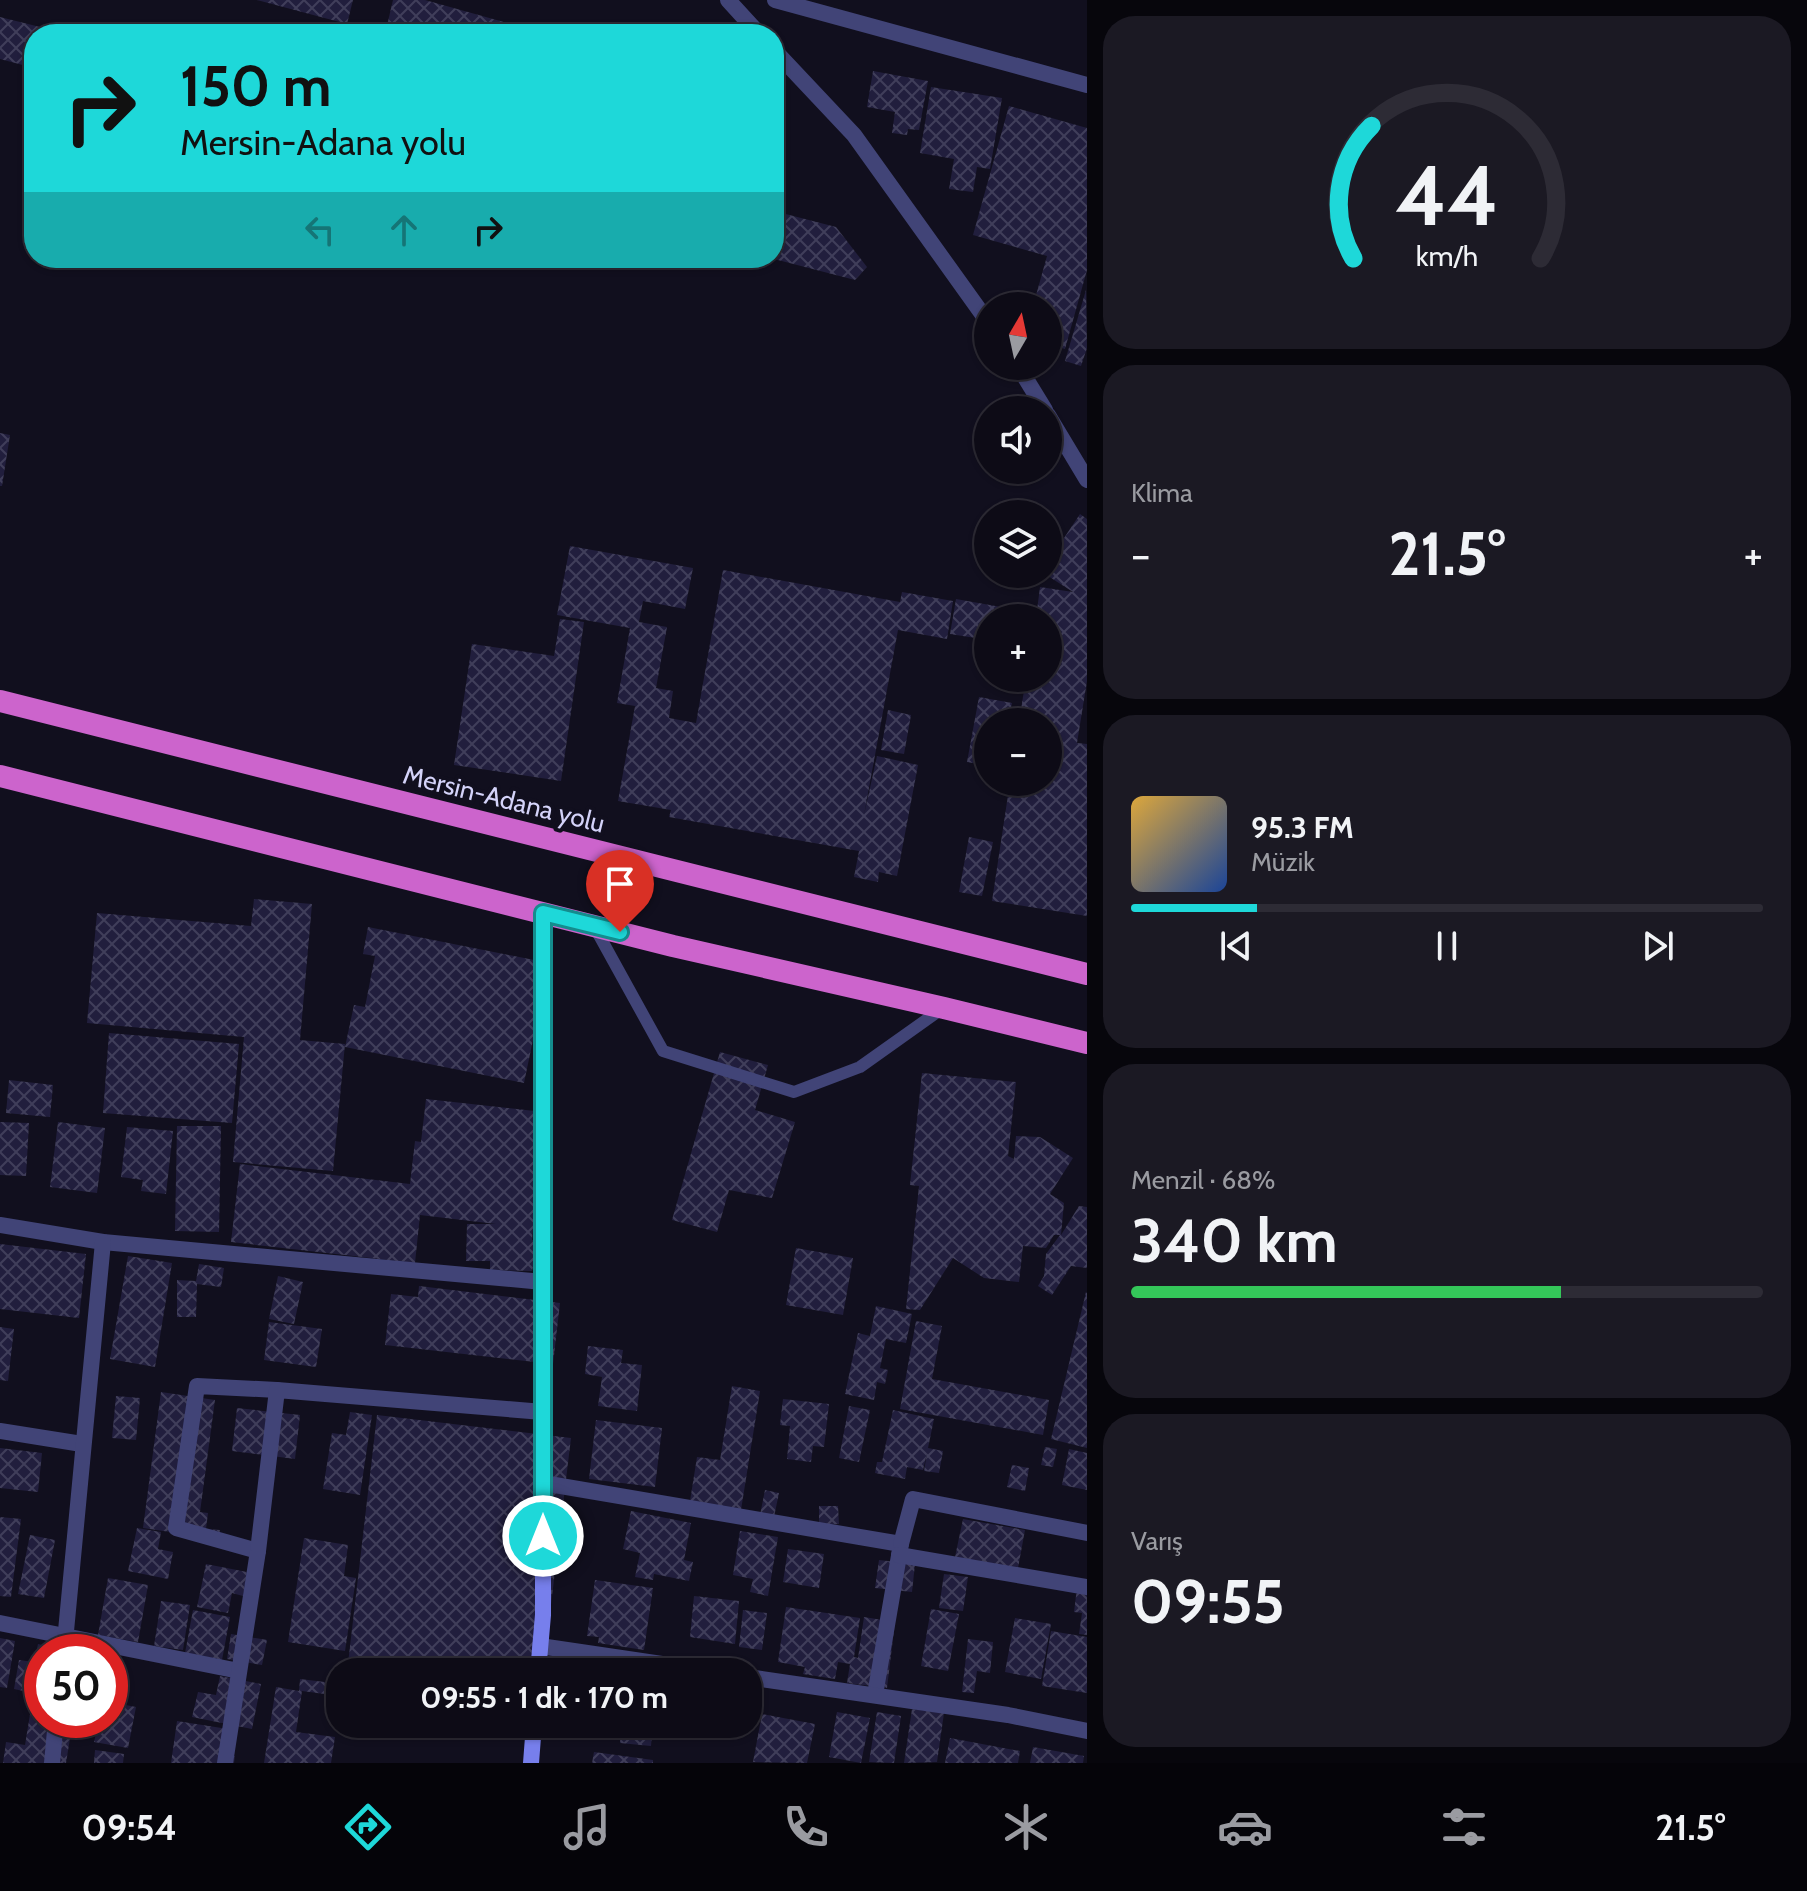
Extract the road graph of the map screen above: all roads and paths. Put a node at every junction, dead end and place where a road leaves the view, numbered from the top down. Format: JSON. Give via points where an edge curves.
{"nodes":[{"id":1,"x":728,"y":0,"type":"edge"},
{"id":2,"x":775,"y":0,"type":"edge"},
{"id":3,"x":750,"y":24,"type":"edge"},
{"id":4,"x":784,"y":61,"type":"edge"},
{"id":5,"x":1087,"y":85,"type":"edge"},
{"id":6,"x":974,"y":302,"type":"edge"},
{"id":7,"x":1062,"y":438,"type":"edge"},
{"id":8,"x":1087,"y":480,"type":"edge"},
{"id":9,"x":0,"y":701,"type":"edge"},
{"id":10,"x":0,"y":776,"type":"edge"},
{"id":11,"x":543,"y":913,"type":"junction"},
{"id":12,"x":594,"y":926,"type":"junction"},
{"id":13,"x":1087,"y":974,"type":"edge"},
{"id":14,"x":944,"y":1008,"type":"junction"},
{"id":15,"x":1087,"y":1043,"type":"edge"},
{"id":16,"x":0,"y":1225,"type":"edge"},
{"id":17,"x":103,"y":1242,"type":"junction"},
{"id":18,"x":543,"y":1282,"type":"junction"},
{"id":19,"x":277,"y":1390,"type":"junction"},
{"id":20,"x":543,"y":1412,"type":"junction"},
{"id":21,"x":0,"y":1431,"type":"edge"},
{"id":22,"x":82,"y":1444,"type":"junction"},
{"id":23,"x":543,"y":1483,"type":"junction"},
{"id":24,"x":1087,"y":1533,"type":"edge"},
{"id":25,"x":900,"y":1550,"type":"junction"},
{"id":26,"x":258,"y":1551,"type":"junction"},
{"id":27,"x":1087,"y":1587,"type":"edge"},
{"id":28,"x":0,"y":1623,"type":"edge"},
{"id":29,"x":60,"y":1634,"type":"edge"},
{"id":30,"x":66,"y":1634,"type":"edge"},
{"id":31,"x":540,"y":1646,"type":"junction"},
{"id":32,"x":128,"y":1648,"type":"edge"},
{"id":33,"x":539,"y":1658,"type":"edge"},
{"id":34,"x":621,"y":1658,"type":"edge"},
{"id":35,"x":239,"y":1671,"type":"junction"},
{"id":36,"x":762,"y":1679,"type":"edge"},
{"id":37,"x":875,"y":1695,"type":"junction"},
{"id":38,"x":1087,"y":1731,"type":"edge"},
{"id":39,"x":54,"y":1738,"type":"edge"},
{"id":40,"x":533,"y":1738,"type":"edge"},
{"id":41,"x":52,"y":1763,"type":"edge"},
{"id":42,"x":225,"y":1763,"type":"edge"},
{"id":43,"x":531,"y":1763,"type":"edge"}],
"edges":[{"from":1,"to":3,"type":"street"},
{"from":2,"to":5,"type":"street"},
{"from":4,"to":6,"type":"street","via":[[854,135]]},
{"from":7,"to":8,"type":"street"},
{"from":9,"to":13,"type":"highway","name":"Mersin-Adana yolu"},
{"from":10,"to":11,"type":"highway"},
{"from":11,"to":12,"type":"highway"},
{"from":11,"to":18,"type":"main road"},
{"from":12,"to":14,"type":"highway"},
{"from":12,"to":14,"type":"lane","via":[[663,1051],[794,1092],[860,1067]]},
{"from":14,"to":15,"type":"highway"},
{"from":16,"to":17,"type":"street"},
{"from":17,"to":18,"type":"street"},
{"from":17,"to":22,"type":"street"},
{"from":18,"to":20,"type":"main road"},
{"from":19,"to":20,"type":"street"},
{"from":19,"to":26,"type":"street"},
{"from":19,"to":26,"type":"street","via":[[197,1386],[176,1528]]},
{"from":20,"to":23,"type":"main road"},
{"from":21,"to":22,"type":"street"},
{"from":22,"to":30,"type":"street"},
{"from":23,"to":25,"type":"street"},
{"from":23,"to":31,"type":"main road"},
{"from":24,"to":25,"type":"street","via":[[913,1499]]},
{"from":25,"to":27,"type":"street"},
{"from":25,"to":37,"type":"street"},
{"from":26,"to":35,"type":"street"},
{"from":28,"to":29,"type":"street"},
{"from":31,"to":33,"type":"main road"},
{"from":31,"to":34,"type":"street"},
{"from":32,"to":35,"type":"street"},
{"from":35,"to":42,"type":"street"},
{"from":36,"to":37,"type":"street"},
{"from":37,"to":38,"type":"street"},
{"from":39,"to":41,"type":"street"},
{"from":40,"to":43,"type":"main road"}]}
